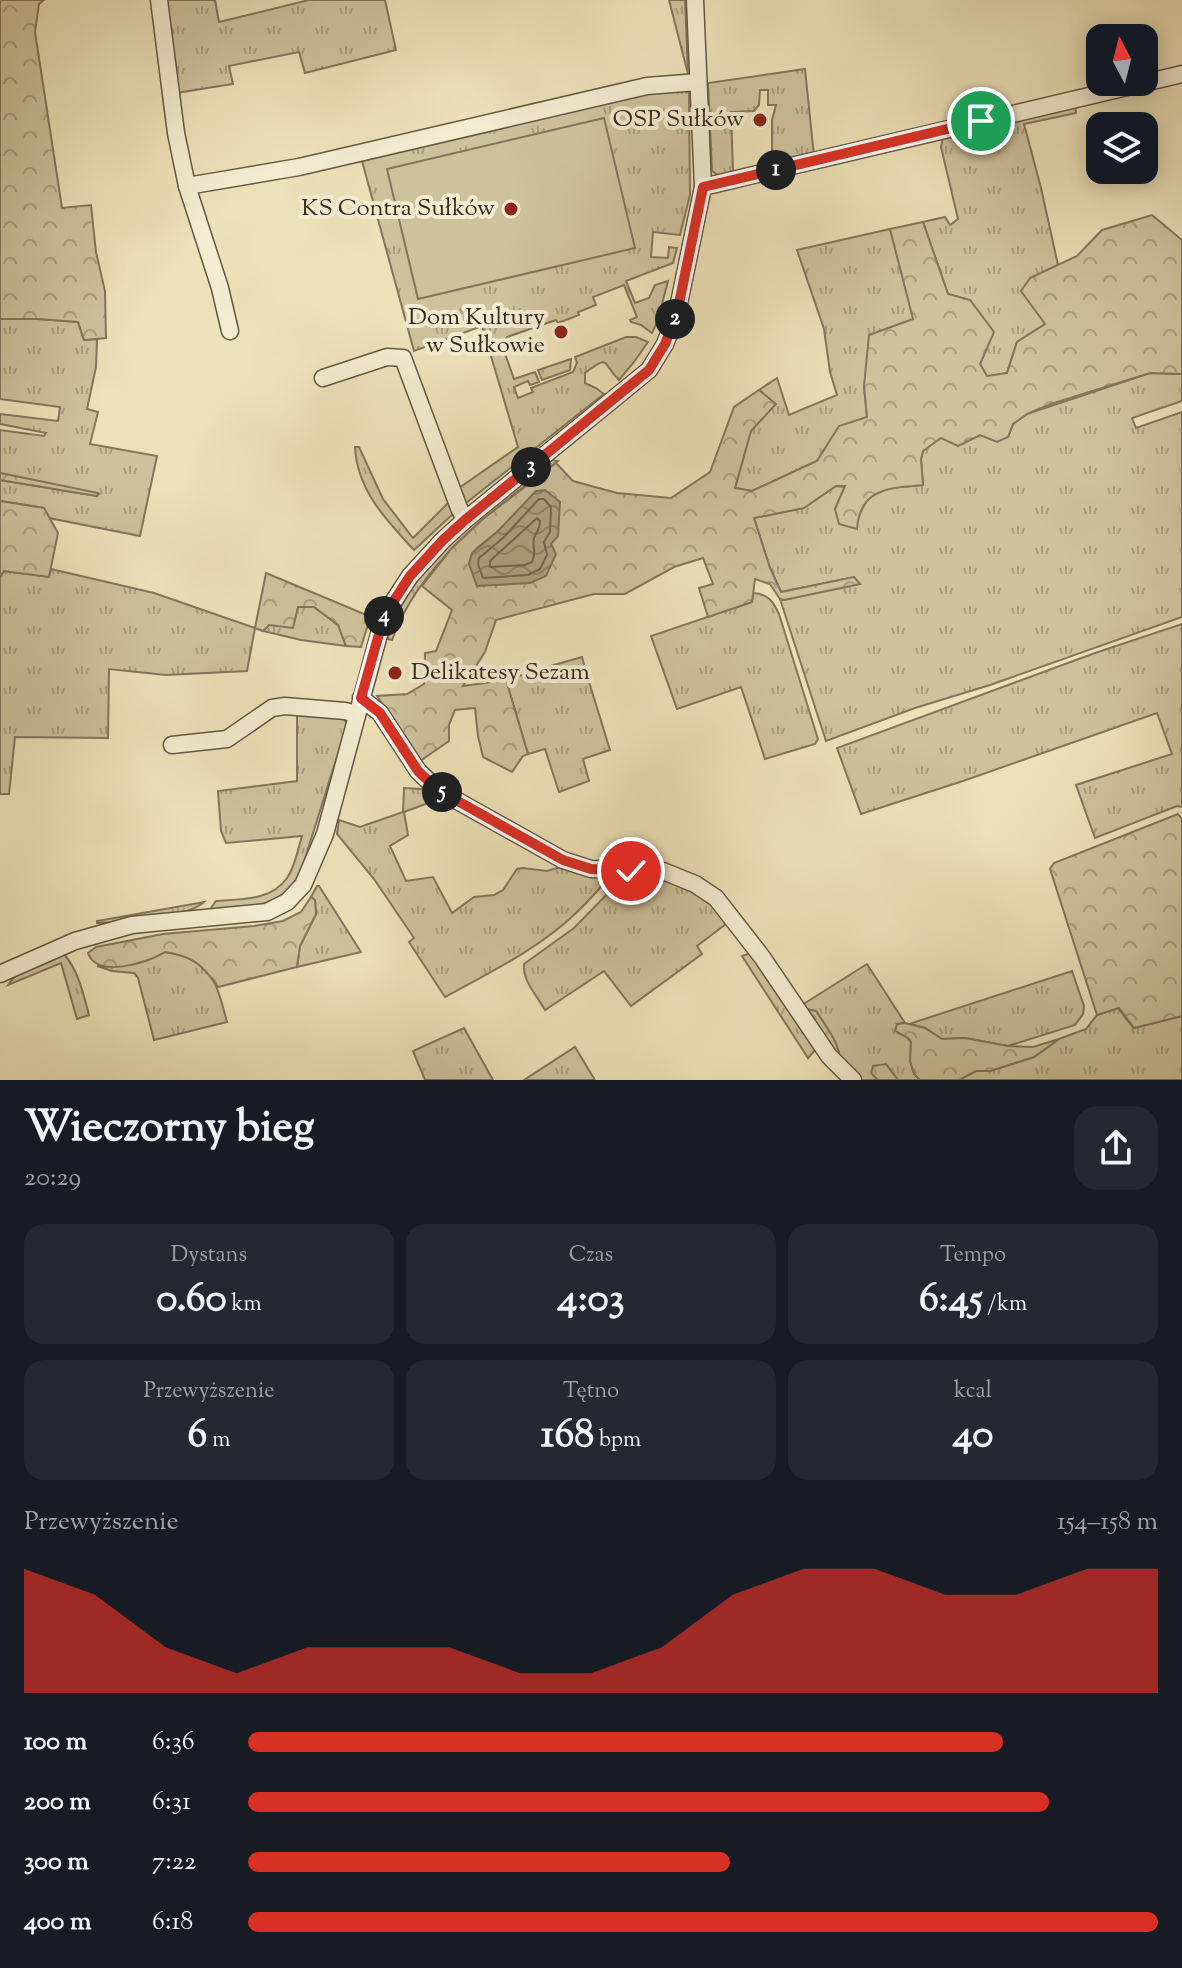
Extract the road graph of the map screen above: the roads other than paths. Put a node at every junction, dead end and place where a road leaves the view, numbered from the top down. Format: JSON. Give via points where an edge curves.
{"nodes":[{"id":1,"x":159,"y":0,"type":"edge"},
{"id":2,"x":695,"y":0,"type":"edge"},
{"id":3,"x":1182,"y":74,"type":"edge"},
{"id":4,"x":698,"y":82,"type":"junction"},
{"id":5,"x":187,"y":186,"type":"junction"},
{"id":6,"x":703,"y":187,"type":"junction"},
{"id":7,"x":230,"y":331,"type":"dead end"},
{"id":8,"x":323,"y":378,"type":"dead end"},
{"id":9,"x":465,"y":520,"type":"junction"},
{"id":10,"x":359,"y":706,"type":"junction"},
{"id":11,"x":172,"y":745,"type":"dead end"},
{"id":12,"x":0,"y":974,"type":"edge"},
{"id":13,"x":853,"y":1080,"type":"edge"}],
"edges":[{"from":1,"to":5,"type":"street"},
{"from":2,"to":4,"type":"street"},
{"from":3,"to":6,"type":"street"},
{"from":4,"to":5,"type":"street","via":[[647,86],[299,167]]},
{"from":4,"to":6,"type":"street"},
{"from":5,"to":7,"type":"street"},
{"from":6,"to":9,"type":"street","via":[[677,313],[649,370]]},
{"from":8,"to":9,"type":"street","via":[[387,357],[403,358]]},
{"from":9,"to":10,"type":"street","via":[[410,576],[384,616]]},
{"from":10,"to":11,"type":"street","via":[[345,711],[272,708],[227,739]]},
{"from":10,"to":12,"type":"street","via":[[325,834],[303,885],[287,902],[267,912],[132,925],[75,941]]},
{"from":10,"to":13,"type":"street","via":[[380,713],[418,771],[438,790],[563,860],[591,869],[663,871],[716,898],[829,1056]]}]}
